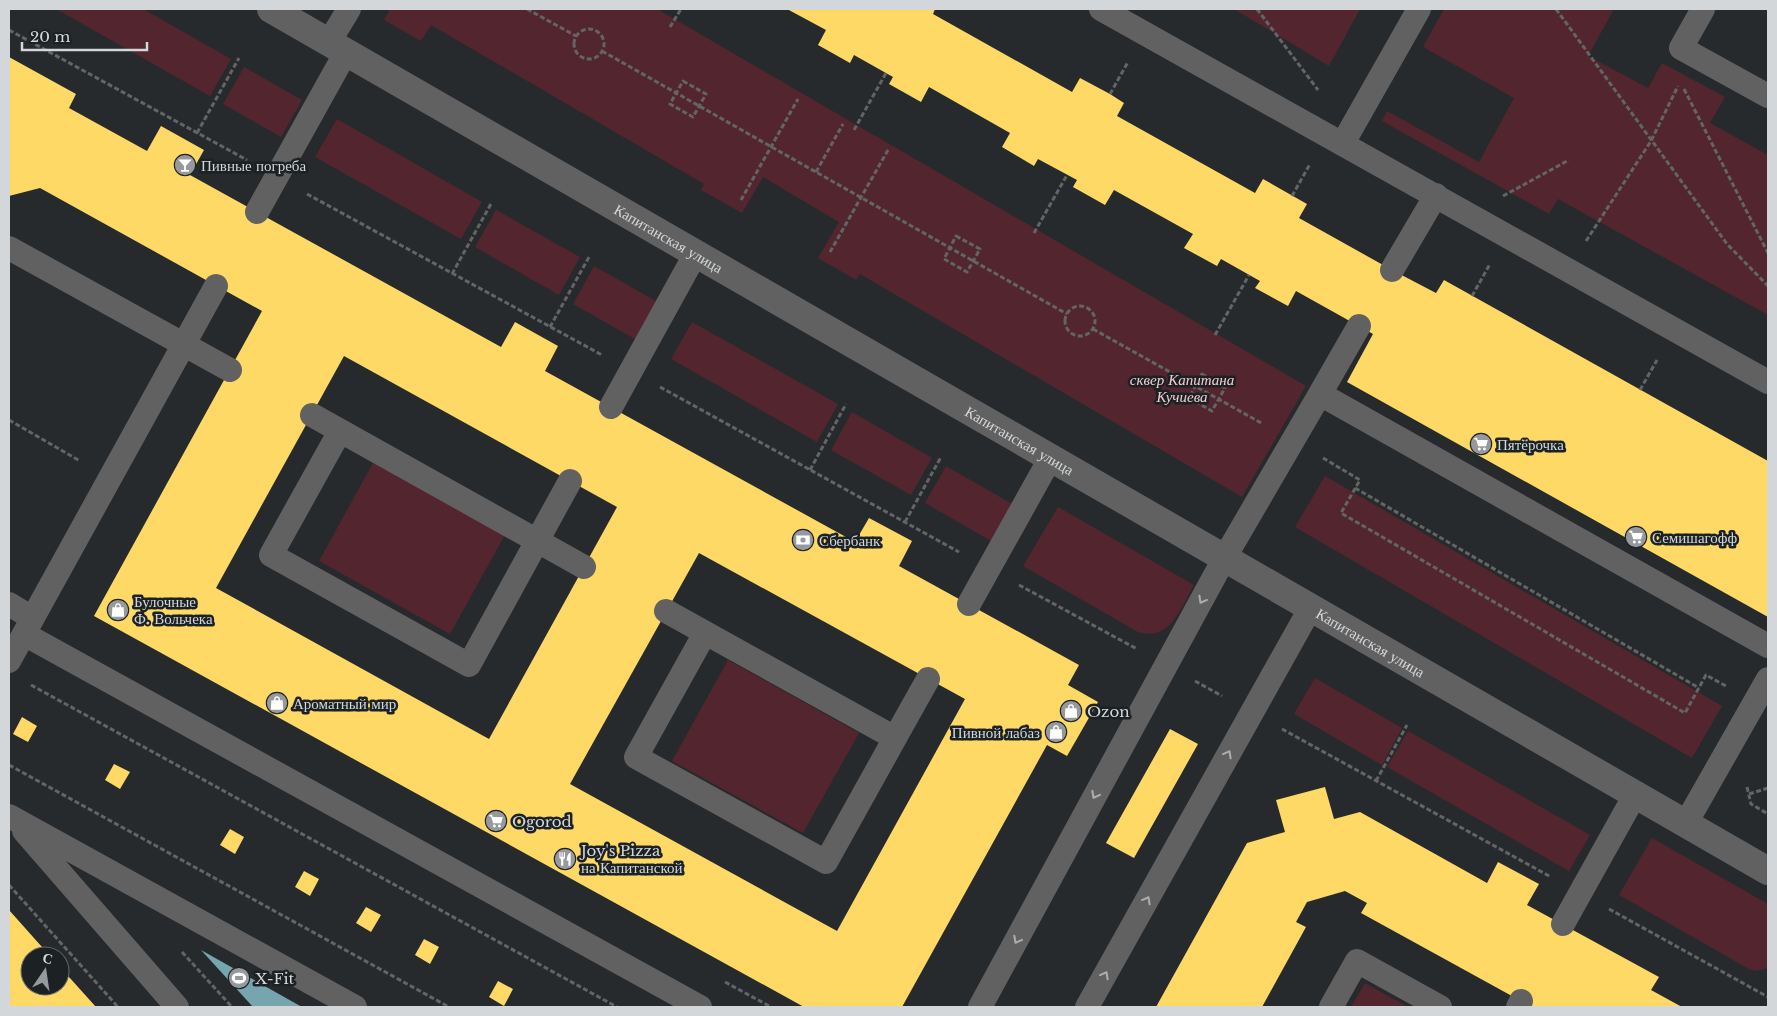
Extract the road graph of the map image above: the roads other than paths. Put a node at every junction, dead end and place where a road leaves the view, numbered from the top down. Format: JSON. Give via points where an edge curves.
{"nodes":[{"id":1,"x":271,"y":9,"type":"edge"},
{"id":2,"x":349,"y":9,"type":"edge"},
{"id":3,"x":1101,"y":9,"type":"edge"},
{"id":4,"x":1419,"y":9,"type":"edge"},
{"id":5,"x":1703,"y":9,"type":"edge"},
{"id":6,"x":337,"y":47,"type":"junction"},
{"id":7,"x":1768,"y":96,"type":"edge"},
{"id":8,"x":1346,"y":137,"type":"junction"},
{"id":9,"x":1436,"y":195,"type":"junction"},
{"id":10,"x":257,"y":212,"type":"dead end"},
{"id":11,"x":9,"y":248,"type":"edge"},
{"id":12,"x":696,"y":253,"type":"junction"},
{"id":13,"x":1392,"y":270,"type":"dead end"},
{"id":14,"x":216,"y":286,"type":"dead end"},
{"id":15,"x":1359,"y":326,"type":"dead end"},
{"id":16,"x":184,"y":344,"type":"junction"},
{"id":17,"x":230,"y":370,"type":"dead end"},
{"id":18,"x":1768,"y":382,"type":"edge"},
{"id":19,"x":1320,"y":394,"type":"junction"},
{"id":20,"x":611,"y":407,"type":"dead end"},
{"id":21,"x":312,"y":415,"type":"dead end"},
{"id":22,"x":340,"y":431,"type":"junction"},
{"id":23,"x":1051,"y":458,"type":"junction"},
{"id":24,"x":570,"y":481,"type":"dead end"},
{"id":25,"x":537,"y":540,"type":"junction"},
{"id":26,"x":1225,"y":557,"type":"junction"},
{"id":27,"x":584,"y":567,"type":"dead end"},
{"id":28,"x":9,"y":604,"type":"edge"},
{"id":29,"x":969,"y":604,"type":"dead end"},
{"id":30,"x":1311,"y":607,"type":"junction"},
{"id":31,"x":666,"y":611,"type":"dead end"},
{"id":32,"x":28,"y":626,"type":"junction"},
{"id":33,"x":705,"y":633,"type":"junction"},
{"id":34,"x":1768,"y":646,"type":"edge"},
{"id":35,"x":9,"y":661,"type":"edge"},
{"id":36,"x":1768,"y":678,"type":"edge"},
{"id":37,"x":928,"y":679,"type":"dead end"},
{"id":38,"x":895,"y":738,"type":"junction"},
{"id":39,"x":1636,"y":793,"type":"junction"},
{"id":40,"x":11,"y":818,"type":"edge"},
{"id":41,"x":1686,"y":823,"type":"junction"},
{"id":42,"x":1768,"y":871,"type":"edge"},
{"id":43,"x":1563,"y":924,"type":"dead end"},
{"id":44,"x":177,"y":1007,"type":"edge"},
{"id":45,"x":355,"y":1007,"type":"edge"},
{"id":46,"x":700,"y":1007,"type":"edge"},
{"id":47,"x":980,"y":1007,"type":"edge"},
{"id":48,"x":1087,"y":1007,"type":"edge"},
{"id":49,"x":1331,"y":1007,"type":"edge"},
{"id":50,"x":1440,"y":1007,"type":"edge"}],
"edges":[{"from":1,"to":6,"type":"street","name":"Капитанская улица"},
{"from":2,"to":6,"type":"lane"},
{"from":3,"to":8,"type":"lane"},
{"from":4,"to":8,"type":"lane"},
{"from":5,"to":7,"type":"lane","via":[[1681,48]]},
{"from":6,"to":10,"type":"lane"},
{"from":6,"to":12,"type":"street","name":"Капитанская улица"},
{"from":8,"to":9,"type":"lane"},
{"from":9,"to":13,"type":"lane"},
{"from":9,"to":18,"type":"lane"},
{"from":11,"to":16,"type":"lane"},
{"from":12,"to":20,"type":"lane"},
{"from":12,"to":23,"type":"street","name":"Капитанская улица"},
{"from":14,"to":16,"type":"lane"},
{"from":15,"to":19,"type":"lane"},
{"from":16,"to":17,"type":"lane"},
{"from":16,"to":32,"type":"lane"},
{"from":19,"to":26,"type":"lane"},
{"from":19,"to":34,"type":"lane"},
{"from":21,"to":22,"type":"lane"},
{"from":22,"to":25,"type":"lane"},
{"from":22,"to":25,"type":"lane","via":[[271,555],[468,665]]},
{"from":23,"to":26,"type":"street","name":"Капитанская улица"},
{"from":23,"to":29,"type":"lane"},
{"from":24,"to":25,"type":"lane"},
{"from":25,"to":27,"type":"lane"},
{"from":26,"to":30,"type":"street","name":"Капитанская улица"},
{"from":26,"to":47,"type":"lane","one_way":true},
{"from":28,"to":32,"type":"lane"},
{"from":30,"to":39,"type":"street","name":"Капитанская улица"},
{"from":48,"to":30,"type":"lane","one_way":true},
{"from":31,"to":33,"type":"lane"},
{"from":32,"to":35,"type":"lane"},
{"from":32,"to":46,"type":"lane"},
{"from":33,"to":38,"type":"lane"},
{"from":33,"to":38,"type":"lane","via":[[636,757],[826,862]]},
{"from":36,"to":41,"type":"lane"},
{"from":37,"to":38,"type":"lane"},
{"from":39,"to":41,"type":"street","name":"Капитанская улица"},
{"from":39,"to":43,"type":"lane"},
{"from":40,"to":44,"type":"lane"},
{"from":40,"to":45,"type":"lane"},
{"from":41,"to":42,"type":"street","name":"Капитанская улица"},
{"from":49,"to":50,"type":"lane","via":[[1357,961]]}]}
